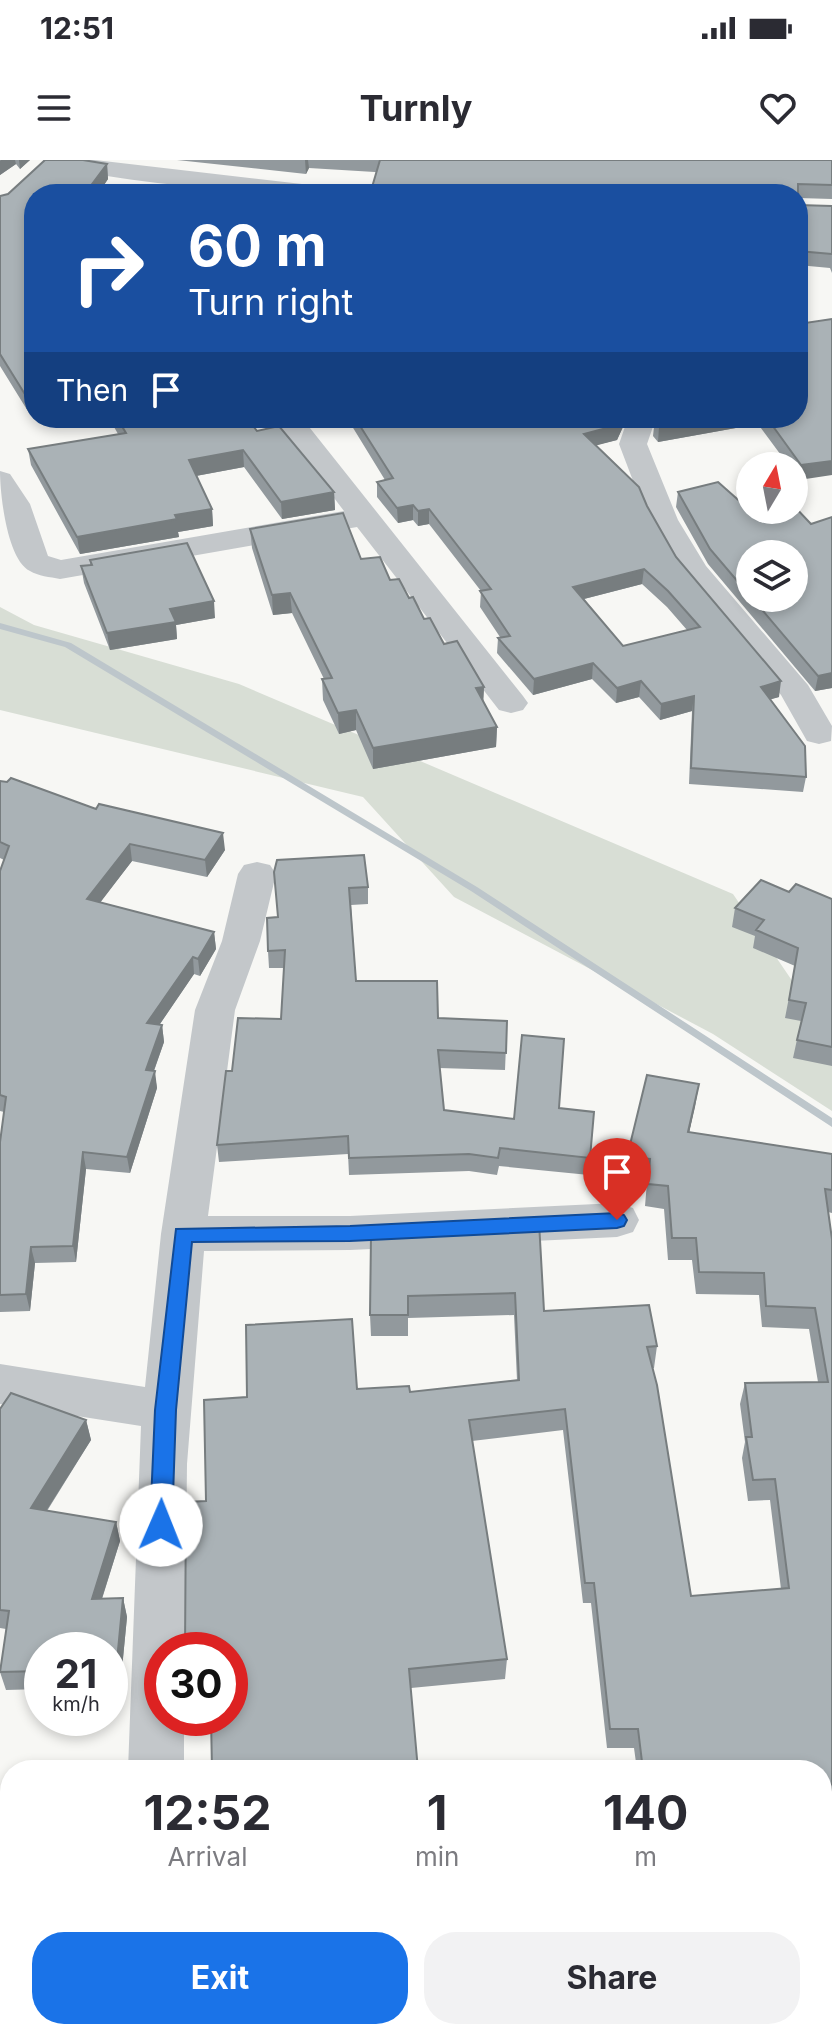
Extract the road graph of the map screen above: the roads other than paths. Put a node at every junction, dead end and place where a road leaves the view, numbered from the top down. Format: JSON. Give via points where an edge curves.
{"nodes":[{"id":1,"x":48,"y":163,"type":"edge"},
{"id":2,"x":130,"y":167,"type":"edge"},
{"id":3,"x":223,"y":184,"type":"edge"},
{"id":4,"x":295,"y":428,"type":"edge"},
{"id":5,"x":639,"y":428,"type":"edge"},
{"id":6,"x":0,"y":480,"type":"edge"},
{"id":7,"x":366,"y":516,"type":"junction"},
{"id":8,"x":511,"y":703,"type":"dead end"},
{"id":9,"x":819,"y":734,"type":"dead end"},
{"id":10,"x":257,"y":874,"type":"dead end"},
{"id":11,"x":617,"y":1220,"type":"dead end"},
{"id":12,"x":183,"y":1234,"type":"junction"},
{"id":13,"x":0,"y":1384,"type":"edge"},
{"id":14,"x":165,"y":1410,"type":"junction"},
{"id":15,"x":156,"y":1760,"type":"edge"}],
"edges":[{"from":1,"to":2,"type":"street"},
{"from":2,"to":3,"type":"street"},
{"from":4,"to":7,"type":"street"},
{"from":5,"to":9,"type":"street","via":[[633,444],[663,520],[693,570],[796,692]]},
{"from":6,"to":7,"type":"street","via":[[15,504],[34,559],[60,570]]},
{"from":7,"to":8,"type":"street"},
{"from":10,"to":12,"type":"street","via":[[241,941],[215,1010]]},
{"from":11,"to":12,"type":"street","via":[[350,1233]]},
{"from":12,"to":14,"type":"street"},
{"from":13,"to":14,"type":"street"},
{"from":14,"to":15,"type":"street"}]}
